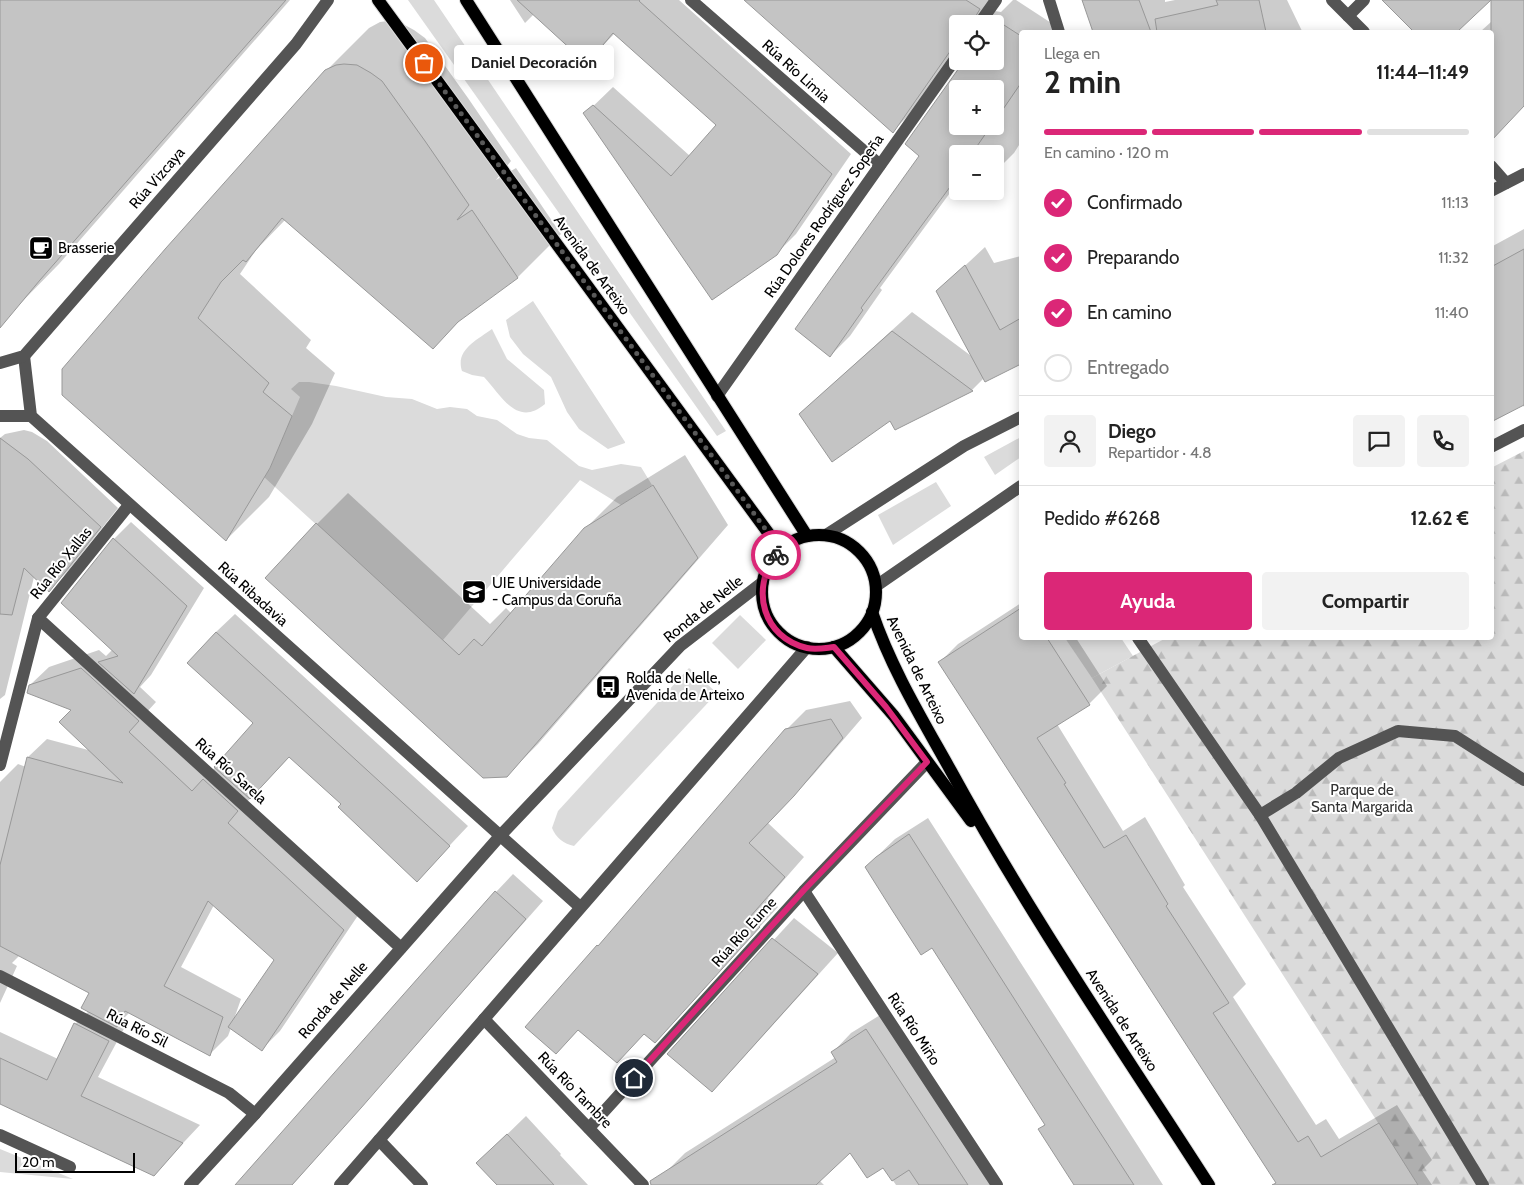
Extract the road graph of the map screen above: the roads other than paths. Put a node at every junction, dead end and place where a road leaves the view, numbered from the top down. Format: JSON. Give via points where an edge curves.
{"nodes":[{"id":1,"x":328,"y":0,"type":"edge"},
{"id":2,"x":378,"y":0,"type":"edge"},
{"id":3,"x":466,"y":0,"type":"edge"},
{"id":4,"x":692,"y":0,"type":"edge"},
{"id":5,"x":996,"y":0,"type":"edge"},
{"id":6,"x":1049,"y":0,"type":"edge"},
{"id":7,"x":1332,"y":0,"type":"edge"},
{"id":8,"x":1364,"y":0,"type":"edge"},
{"id":9,"x":985,"y":15,"type":"edge"},
{"id":10,"x":1348,"y":16,"type":"junction"},
{"id":11,"x":1058,"y":30,"type":"edge"},
{"id":12,"x":1362,"y":30,"type":"edge"},
{"id":13,"x":949,"y":68,"type":"edge"},
{"id":14,"x":880,"y":165,"type":"junction"},
{"id":15,"x":1494,"y":169,"type":"edge"},
{"id":16,"x":1524,"y":174,"type":"edge"},
{"id":17,"x":1506,"y":183,"type":"junction"},
{"id":18,"x":1494,"y":189,"type":"edge"},
{"id":19,"x":24,"y":356,"type":"junction"},
{"id":20,"x":0,"y":363,"type":"edge"},
{"id":21,"x":717,"y":396,"type":"junction"},
{"id":22,"x":0,"y":416,"type":"edge"},
{"id":23,"x":31,"y":416,"type":"junction"},
{"id":24,"x":1019,"y":418,"type":"edge"},
{"id":25,"x":1524,"y":430,"type":"edge"},
{"id":26,"x":1494,"y":445,"type":"edge"},
{"id":27,"x":1019,"y":487,"type":"edge"},
{"id":28,"x":129,"y":505,"type":"junction"},
{"id":29,"x":826,"y":535,"type":"junction"},
{"id":30,"x":807,"y":536,"type":"junction"},
{"id":31,"x":780,"y":549,"type":"junction"},
{"id":32,"x":763,"y":582,"type":"junction"},
{"id":33,"x":876,"y":586,"type":"junction"},
{"id":34,"x":872,"y":612,"type":"junction"},
{"id":35,"x":38,"y":618,"type":"junction"},
{"id":36,"x":1139,"y":640,"type":"edge"},
{"id":37,"x":834,"y":647,"type":"junction"},
{"id":38,"x":807,"y":648,"type":"junction"},
{"id":39,"x":927,"y":762,"type":"junction"},
{"id":40,"x":0,"y":765,"type":"edge"},
{"id":41,"x":1524,"y":780,"type":"edge"},
{"id":42,"x":1260,"y":815,"type":"junction"},
{"id":43,"x":500,"y":836,"type":"junction"},
{"id":44,"x":1008,"y":872,"type":"junction"},
{"id":45,"x":804,"y":890,"type":"junction"},
{"id":46,"x":580,"y":907,"type":"junction"},
{"id":47,"x":401,"y":948,"type":"junction"},
{"id":48,"x":0,"y":976,"type":"edge"},
{"id":49,"x":484,"y":1019,"type":"junction"},
{"id":50,"x":255,"y":1114,"type":"junction"},
{"id":51,"x":589,"y":1128,"type":"junction"},
{"id":52,"x":0,"y":1135,"type":"edge"},
{"id":53,"x":379,"y":1140,"type":"junction"},
{"id":54,"x":70,"y":1167,"type":"dead end"},
{"id":55,"x":206,"y":1168,"type":"junction"},
{"id":56,"x":190,"y":1185,"type":"edge"},
{"id":57,"x":198,"y":1185,"type":"edge"},
{"id":58,"x":340,"y":1185,"type":"edge"},
{"id":59,"x":422,"y":1185,"type":"edge"},
{"id":60,"x":643,"y":1185,"type":"edge"},
{"id":61,"x":997,"y":1185,"type":"edge"},
{"id":62,"x":1209,"y":1185,"type":"edge"},
{"id":63,"x":1483,"y":1185,"type":"edge"}],
"edges":[{"from":1,"to":19,"type":"street","name":"Rúa Vizcaya","via":[[296,44]]},
{"from":2,"to":31,"type":"main road","name":"Avenida de Arteixo"},
{"from":3,"to":21,"type":"main road"},
{"from":4,"to":14,"type":"street","name":"Rúa Río Limia"},
{"from":5,"to":9,"type":"street"},
{"from":6,"to":11,"type":"street"},
{"from":7,"to":10,"type":"street"},
{"from":8,"to":10,"type":"street"},
{"from":10,"to":12,"type":"street"},
{"from":13,"to":14,"type":"street","name":"Rúa Dolores Rodríguez Sopeña"},
{"from":14,"to":21,"type":"street","name":"Rúa Dolores Rodríguez Sopeña"},
{"from":15,"to":17,"type":"street"},
{"from":16,"to":17,"type":"street"},
{"from":17,"to":18,"type":"street"},
{"from":19,"to":20,"type":"street"},
{"from":19,"to":23,"type":"street"},
{"from":21,"to":30,"type":"main road"},
{"from":22,"to":23,"type":"street"},
{"from":23,"to":28,"type":"street","name":"Rúa Ribadavia"},
{"from":24,"to":29,"type":"street","via":[[964,446]]},
{"from":25,"to":26,"type":"street"},
{"from":27,"to":33,"type":"street"},
{"from":28,"to":35,"type":"street","name":"Rúa Río Xallas"},
{"from":28,"to":43,"type":"street","name":"Rúa Ribadavia"},
{"from":29,"to":30,"type":"main road"},
{"from":29,"to":33,"type":"main road","via":[[845,540],[860,552],[871,568]]},
{"from":30,"to":31,"type":"main road"},
{"from":31,"to":32,"type":"main road","via":[[768,564]]},
{"from":32,"to":38,"type":"main road","via":[[762,600],[767,616],[777,631]]},
{"from":32,"to":43,"type":"street","name":"Ronda de Nelle","via":[[680,646]]},
{"from":33,"to":34,"type":"main road"},
{"from":34,"to":37,"type":"main road","via":[[850,639]]},
{"from":34,"to":44,"type":"main road","name":"Avenida de Arteixo","via":[[882,642],[907,692]]},
{"from":35,"to":40,"type":"street","name":"Rúa Río Xallas"},
{"from":35,"to":47,"type":"street","name":"Rúa Río Sarela"},
{"from":36,"to":42,"type":"street"},
{"from":37,"to":38,"type":"main road"},
{"from":37,"to":39,"type":"main road","name":"Avenida de Arteixo","via":[[890,711]]},
{"from":38,"to":46,"type":"street"},
{"from":39,"to":44,"type":"main road","name":"Avenida de Arteixo"},
{"from":39,"to":45,"type":"street","name":"Rúa Río Eume"},
{"from":41,"to":42,"type":"street","via":[[1455,736],[1398,731],[1339,758]]},
{"from":42,"to":63,"type":"street"},
{"from":43,"to":46,"type":"street"},
{"from":43,"to":47,"type":"street","name":"Ronda de Nelle"},
{"from":44,"to":62,"type":"main road","name":"Avenida de Arteixo"},
{"from":45,"to":51,"type":"street","name":"Rúa Río Eume"},
{"from":45,"to":61,"type":"street","name":"Rúa Río Miño"},
{"from":46,"to":49,"type":"street"},
{"from":47,"to":50,"type":"street","name":"Ronda de Nelle"},
{"from":48,"to":50,"type":"street","name":"Rúa Río Sil","via":[[229,1094]]},
{"from":49,"to":51,"type":"street","name":"Rúa Río Tambre"},
{"from":49,"to":53,"type":"street"},
{"from":50,"to":55,"type":"street","name":"Ronda de Nelle"},
{"from":51,"to":60,"type":"street","name":"Rúa Río Tambre"},
{"from":52,"to":54,"type":"street"},
{"from":53,"to":58,"type":"street"},
{"from":53,"to":59,"type":"street"},
{"from":55,"to":56,"type":"street","name":"Ronda de Nelle"},
{"from":55,"to":57,"type":"street"}]}
